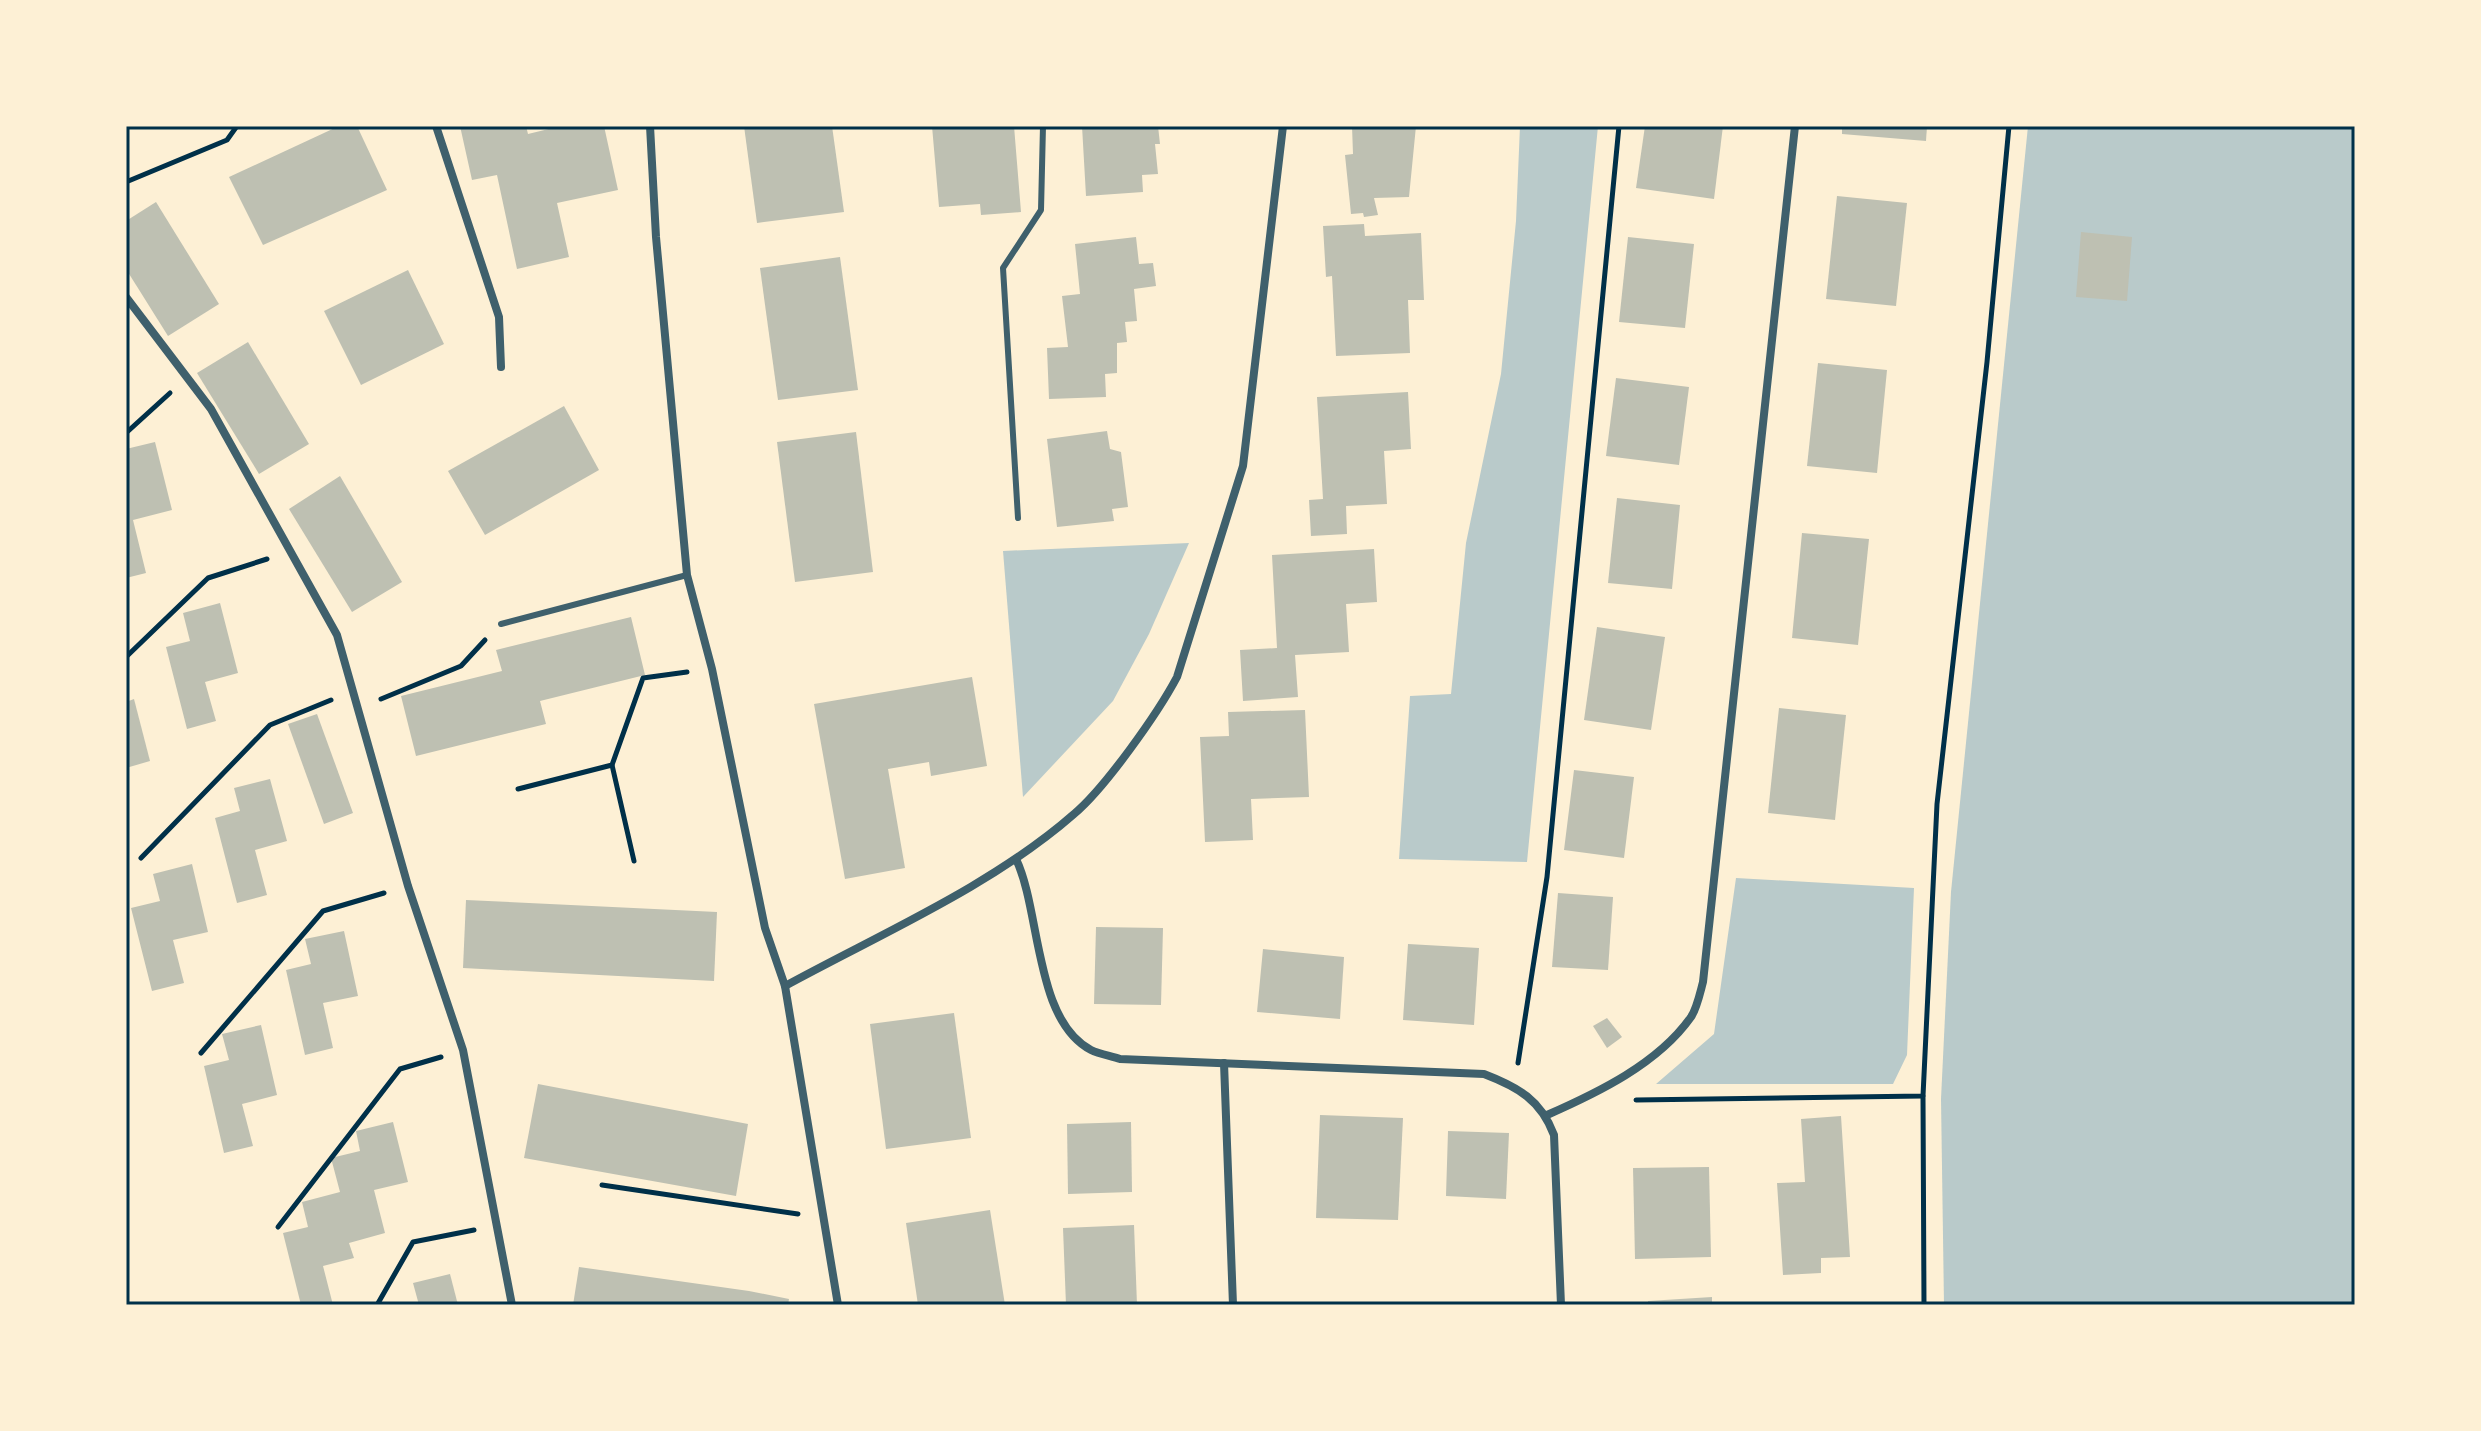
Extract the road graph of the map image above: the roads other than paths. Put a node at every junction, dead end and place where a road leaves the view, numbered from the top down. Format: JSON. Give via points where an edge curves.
{"nodes":[{"id":1,"x":436,"y":126,"type":"edge"},
{"id":2,"x":650,"y":126,"type":"edge"},
{"id":3,"x":1043,"y":126,"type":"edge"},
{"id":4,"x":1283,"y":126,"type":"edge"},
{"id":5,"x":1795,"y":126,"type":"edge"},
{"id":6,"x":126,"y":297,"type":"edge"},
{"id":7,"x":501,"y":367,"type":"dead end"},
{"id":8,"x":1018,"y":518,"type":"dead end"},
{"id":9,"x":687,"y":575,"type":"junction"},
{"id":10,"x":501,"y":624,"type":"road end"},
{"id":11,"x":1016,"y":859,"type":"junction"},
{"id":12,"x":785,"y":986,"type":"junction"},
{"id":13,"x":1224,"y":1063,"type":"junction"},
{"id":14,"x":1547,"y":1115,"type":"junction"},
{"id":15,"x":512,"y":1305,"type":"edge"},
{"id":16,"x":838,"y":1305,"type":"edge"},
{"id":17,"x":1233,"y":1305,"type":"edge"},
{"id":18,"x":1561,"y":1305,"type":"edge"}],
"edges":[{"from":1,"to":7,"type":"street","via":[[499,317]]},
{"from":2,"to":9,"type":"street"},
{"from":3,"to":8,"type":"lane","via":[[1041,210],[1003,268]]},
{"from":4,"to":11,"type":"street","via":[[1243,466],[1177,677],[1090,798]]},
{"from":5,"to":14,"type":"street","via":[[1703,982],[1693,1015],[1662,1051]]},
{"from":6,"to":15,"type":"street","via":[[211,409],[337,635],[408,886],[463,1050]]},
{"from":9,"to":10,"type":"lane"},
{"from":9,"to":12,"type":"street","via":[[712,669],[765,928]]},
{"from":11,"to":12,"type":"street"},
{"from":11,"to":13,"type":"street","via":[[1052,1002],[1089,1049],[1120,1059]]},
{"from":12,"to":16,"type":"street"},
{"from":13,"to":14,"type":"street","via":[[1484,1074],[1515,1085]]},
{"from":13,"to":17,"type":"street"},
{"from":14,"to":18,"type":"street","via":[[1554,1135]]}]}
